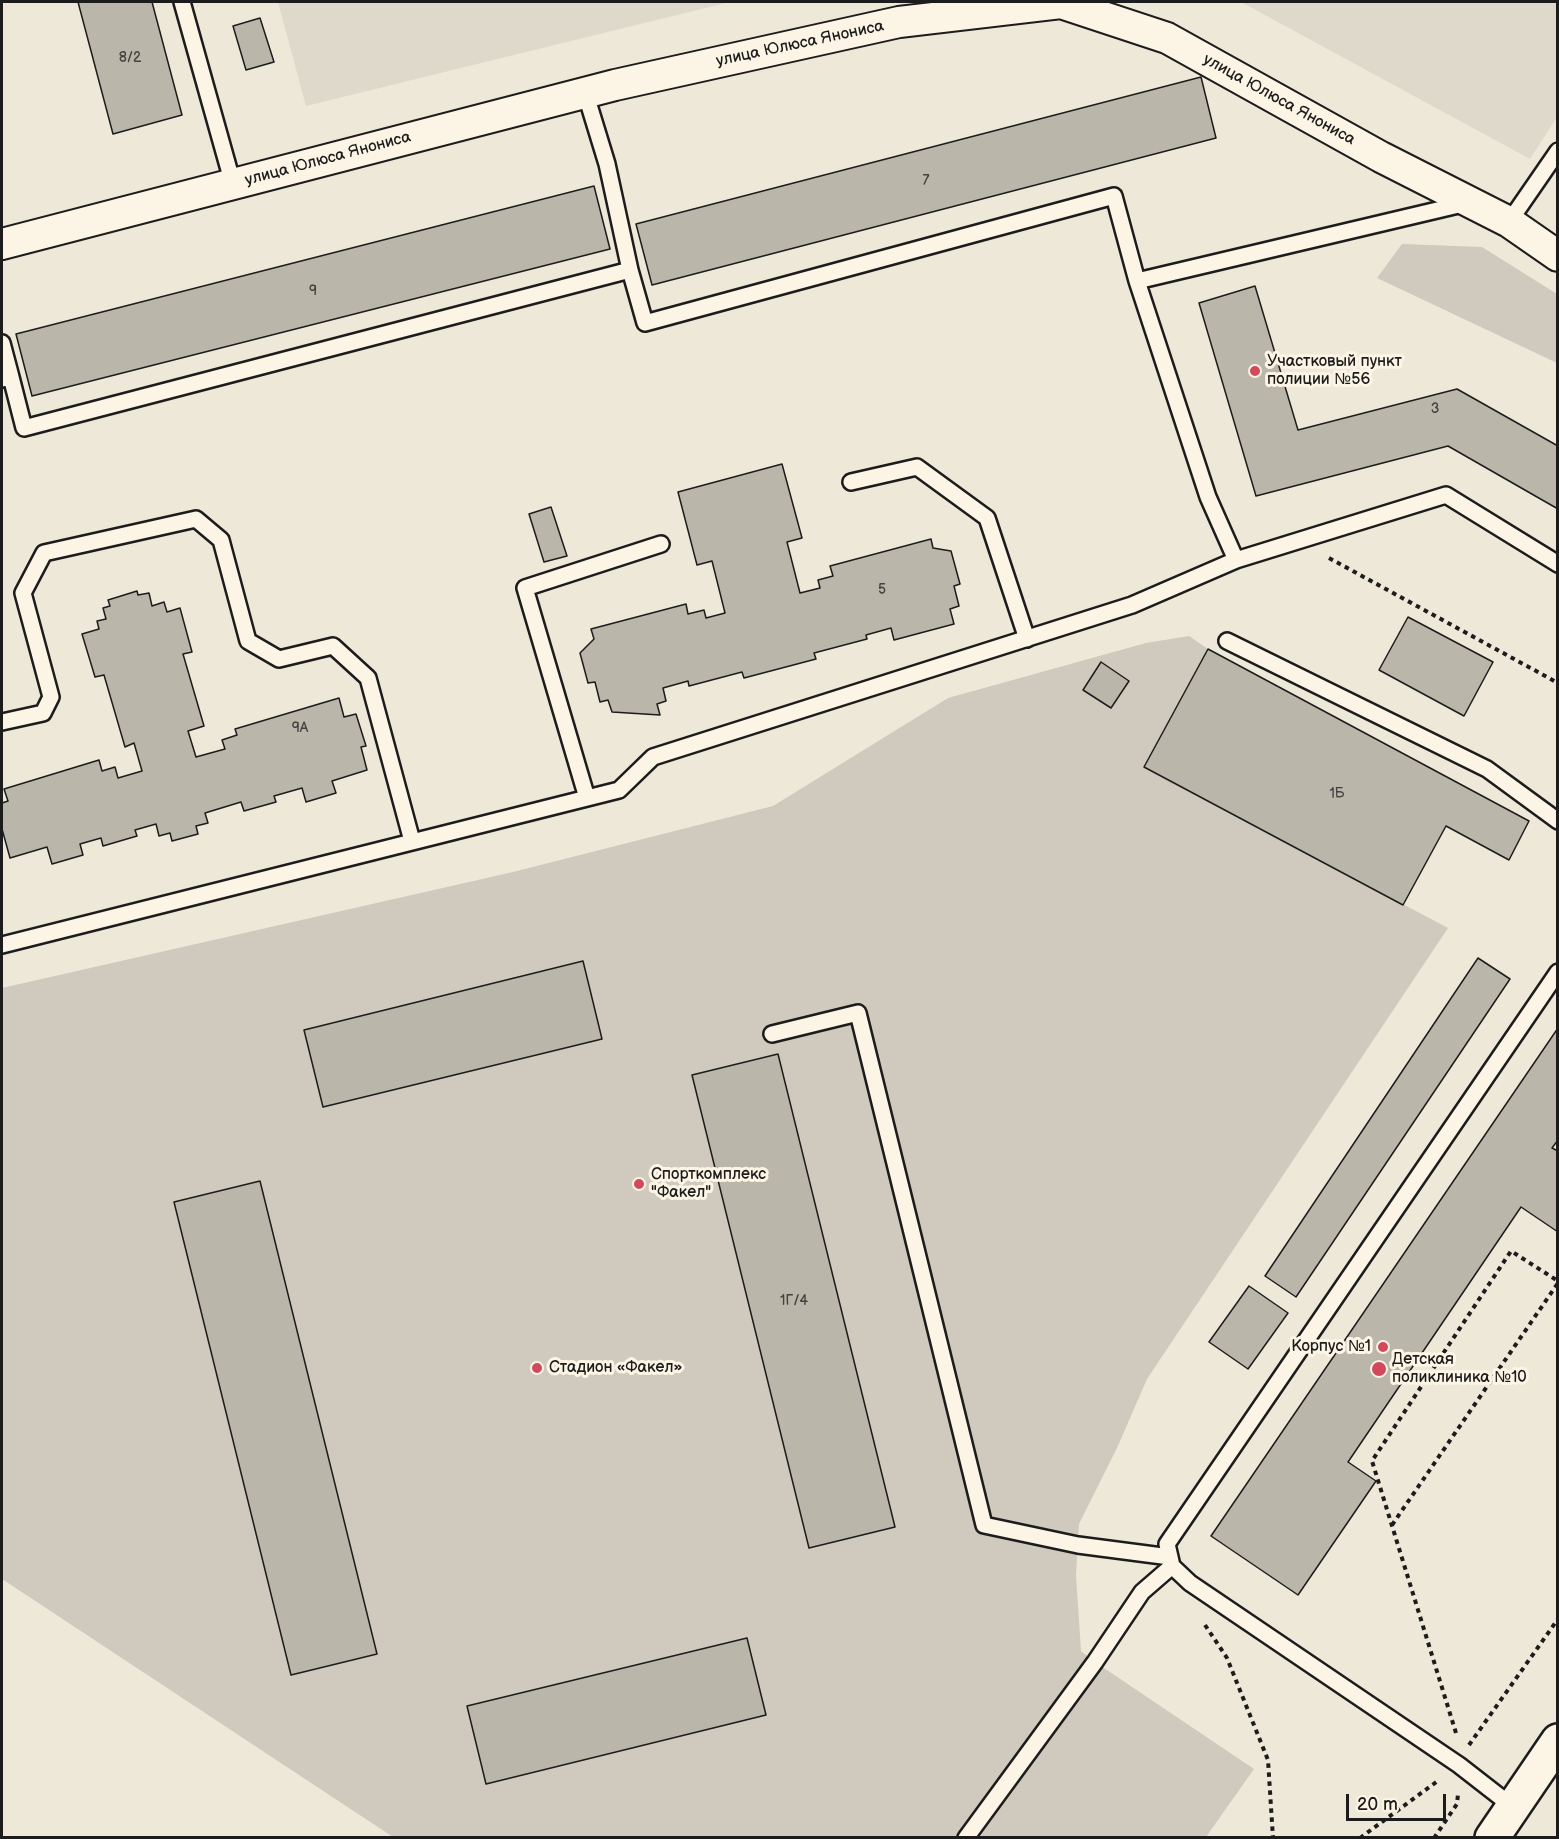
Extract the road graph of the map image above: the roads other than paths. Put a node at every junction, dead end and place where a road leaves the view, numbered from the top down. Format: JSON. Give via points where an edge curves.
{"nodes":[{"id":1,"x":182,"y":2,"type":"edge"},
{"id":2,"x":585,"y":92,"type":"junction"},
{"id":3,"x":1557,"y":152,"type":"edge"},
{"id":4,"x":233,"y":184,"type":"junction"},
{"id":5,"x":1470,"y":202,"type":"junction"},
{"id":6,"x":1509,"y":222,"type":"junction"},
{"id":7,"x":2,"y":244,"type":"edge"},
{"id":8,"x":1557,"y":255,"type":"edge"},
{"id":9,"x":630,"y":270,"type":"junction"},
{"id":10,"x":1137,"y":281,"type":"junction"},
{"id":11,"x":2,"y":343,"type":"edge"},
{"id":12,"x":6,"y":378,"type":"edge"},
{"id":13,"x":851,"y":482,"type":"dead end"},
{"id":14,"x":661,"y":544,"type":"dead end"},
{"id":15,"x":1236,"y":560,"type":"junction"},
{"id":16,"x":1557,"y":564,"type":"edge"},
{"id":17,"x":1027,"y":639,"type":"junction"},
{"id":18,"x":1227,"y":641,"type":"dead end"},
{"id":19,"x":2,"y":722,"type":"edge"},
{"id":20,"x":588,"y":798,"type":"junction"},
{"id":21,"x":1557,"y":821,"type":"edge"},
{"id":22,"x":412,"y":841,"type":"junction"},
{"id":23,"x":2,"y":945,"type":"edge"},
{"id":24,"x":1557,"y":972,"type":"edge"},
{"id":25,"x":772,"y":1034,"type":"dead end"},
{"id":26,"x":1174,"y":1566,"type":"junction"},
{"id":27,"x":1557,"y":1741,"type":"edge"},
{"id":28,"x":1512,"y":1807,"type":"junction"},
{"id":29,"x":966,"y":1838,"type":"edge"},
{"id":30,"x":1492,"y":1838,"type":"edge"}],
"edges":[{"from":1,"to":4,"type":"lane"},
{"from":2,"to":4,"type":"street","name":"улица Юлюса Янониса"},
{"from":2,"to":5,"type":"street","name":"улица Юлюса Янониса","via":[[899,22],[1061,3],[1167,38]]},
{"from":2,"to":9,"type":"lane","via":[[607,164]]},
{"from":3,"to":6,"type":"lane"},
{"from":4,"to":7,"type":"street","name":"улица Юлюса Янониса"},
{"from":5,"to":6,"type":"street","name":"улица Юлюса Янониса"},
{"from":5,"to":10,"type":"lane"},
{"from":6,"to":8,"type":"street","name":"улица Юлюса Янониса"},
{"from":9,"to":10,"type":"lane","via":[[645,323],[1114,196]]},
{"from":9,"to":12,"type":"lane","via":[[24,428]]},
{"from":10,"to":15,"type":"lane","via":[[1208,497]]},
{"from":11,"to":12,"type":"lane"},
{"from":13,"to":17,"type":"lane","via":[[917,467],[987,518]]},
{"from":14,"to":20,"type":"lane","via":[[525,588]]},
{"from":15,"to":16,"type":"lane","via":[[1446,495]]},
{"from":15,"to":17,"type":"lane","via":[[1132,605]]},
{"from":17,"to":20,"type":"lane","via":[[653,757],[619,790]]},
{"from":18,"to":21,"type":"lane","via":[[1488,769]]},
{"from":19,"to":22,"type":"lane","via":[[43,712],[51,697],[22,593],[44,553],[196,519],[221,540],[248,641],[279,659],[333,646],[368,678]]},
{"from":20,"to":22,"type":"lane"},
{"from":22,"to":23,"type":"lane"},
{"from":24,"to":26,"type":"lane","via":[[1167,1544]]},
{"from":25,"to":26,"type":"lane","via":[[858,1013],[984,1525]]},
{"from":26,"to":28,"type":"lane","via":[[1199,1590],[1461,1759]]},
{"from":26,"to":29,"type":"lane","via":[[1142,1592]]},
{"from":27,"to":28,"type":"street"},
{"from":28,"to":30,"type":"street"}]}
